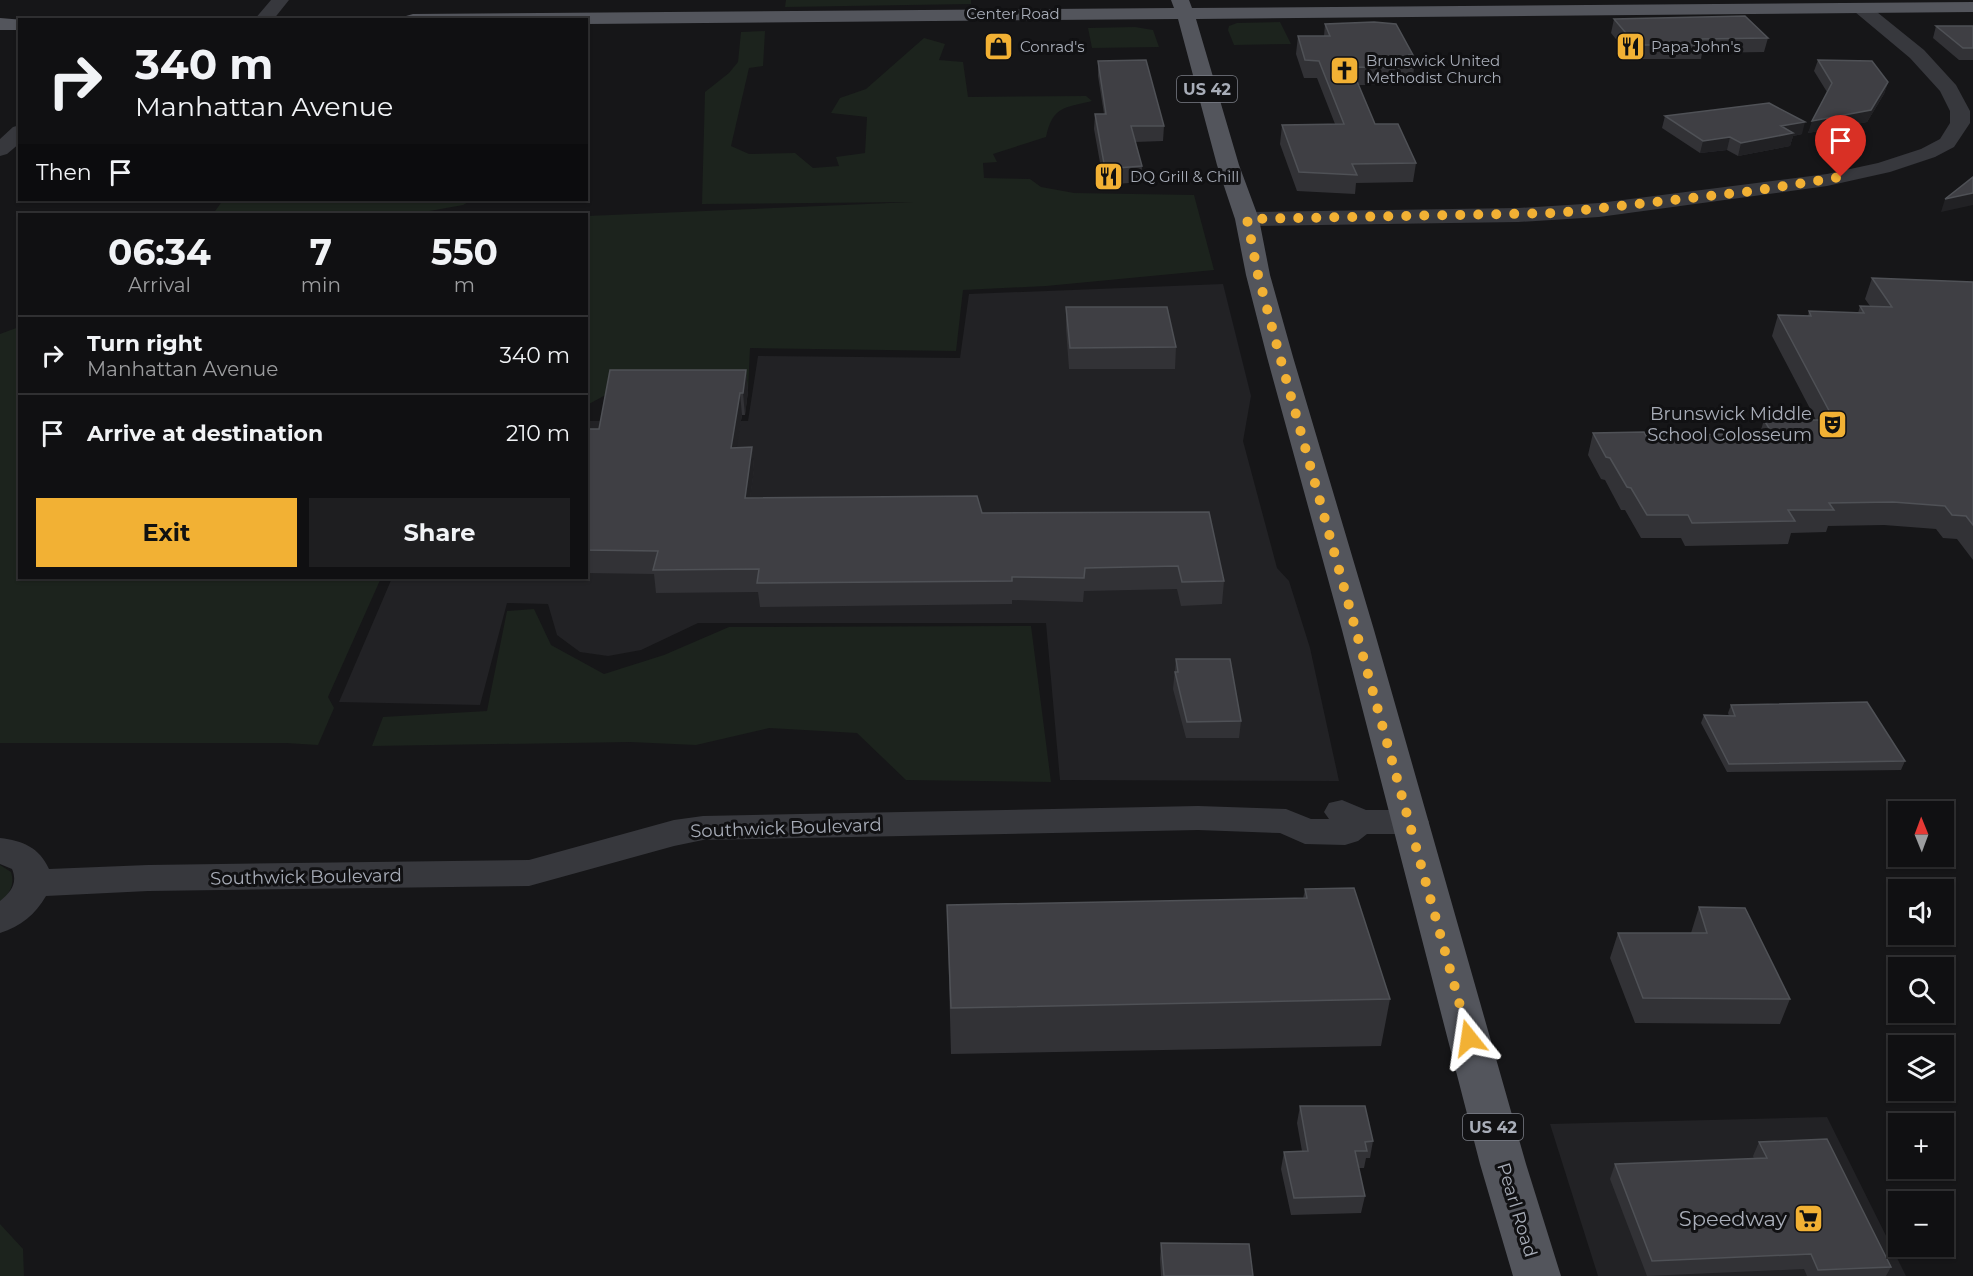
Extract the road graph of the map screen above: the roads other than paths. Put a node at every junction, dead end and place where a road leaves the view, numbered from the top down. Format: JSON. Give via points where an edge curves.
{"nodes":[{"id":1,"x":280,"y":0,"type":"edge"},
{"id":2,"x":1182,"y":7,"type":"edge"},
{"id":3,"x":1973,"y":7,"type":"edge"},
{"id":4,"x":1861,"y":8,"type":"junction"},
{"id":5,"x":266,"y":18,"type":"edge"},
{"id":6,"x":531,"y":18,"type":"edge"},
{"id":7,"x":0,"y":24,"type":"edge"},
{"id":8,"x":18,"y":24,"type":"edge"},
{"id":9,"x":18,"y":133,"type":"edge"},
{"id":10,"x":0,"y":150,"type":"edge"},
{"id":11,"x":1247,"y":219,"type":"junction"},
{"id":12,"x":1411,"y":822,"type":"junction"},
{"id":13,"x":0,"y":850,"type":"edge"},
{"id":14,"x":33,"y":884,"type":"junction"},
{"id":15,"x":0,"y":919,"type":"edge"},
{"id":16,"x":1537,"y":1276,"type":"edge"}],
"edges":[{"from":1,"to":5,"type":"street"},
{"from":2,"to":4,"type":"main road","name":"Center Road"},
{"from":2,"to":6,"type":"main road","name":"Center Road"},
{"from":2,"to":11,"type":"main road","name":"Pearl Road","number":"US 42"},
{"from":3,"to":4,"type":"main road","name":"Center Road"},
{"from":4,"to":11,"type":"street","via":[[1917,54],[1949,89],[1960,111],[1960,123],[1947,143],[1883,168],[1827,180],[1599,210]]},
{"from":7,"to":8,"type":"main road"},
{"from":9,"to":10,"type":"street"},
{"from":11,"to":12,"type":"main road","name":"Pearl Road","number":"US 42","via":[[1280,357]]},
{"from":12,"to":14,"type":"street","name":"Southwick Boulevard","via":[[1360,822],[1345,832],[1305,831],[1286,821],[1198,818],[703,828],[529,873],[148,878]]},
{"from":12,"to":16,"type":"main road","name":"Pearl Road","number":"US 42"},
{"from":13,"to":14,"type":"street","via":[[30,862]]},
{"from":14,"to":15,"type":"street","via":[[25,899]]}]}
